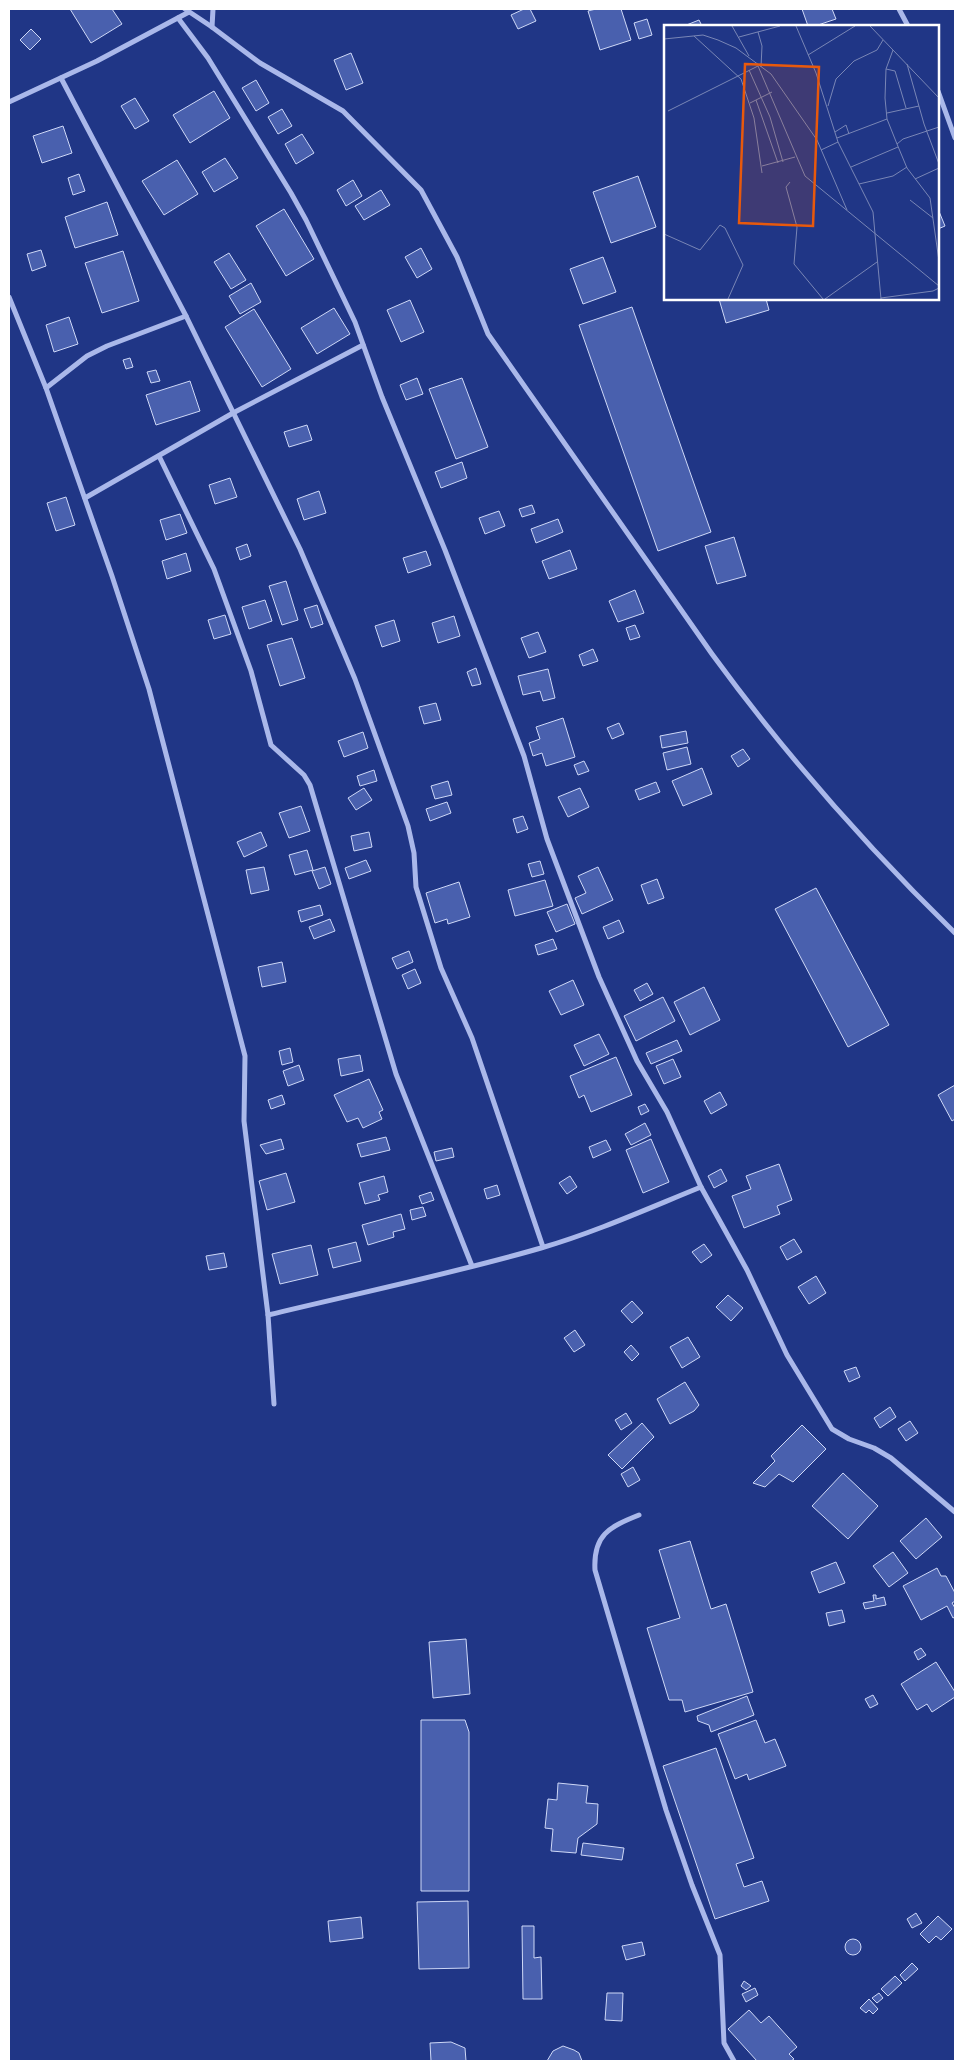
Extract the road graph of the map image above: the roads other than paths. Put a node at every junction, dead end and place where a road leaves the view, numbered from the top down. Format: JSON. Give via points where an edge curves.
{"nodes":[{"id":1,"x":213,"y":9,"type":"edge"},
{"id":2,"x":899,"y":9,"type":"edge"},
{"id":3,"x":187,"y":11,"type":"edge"},
{"id":4,"x":178,"y":18,"type":"junction"},
{"id":5,"x":907,"y":25,"type":"edge"},
{"id":6,"x":212,"y":27,"type":"junction"},
{"id":7,"x":61,"y":78,"type":"junction"},
{"id":8,"x":939,"y":94,"type":"edge"},
{"id":9,"x":9,"y":102,"type":"edge"},
{"id":10,"x":955,"y":138,"type":"edge"},
{"id":11,"x":9,"y":297,"type":"edge"},
{"id":12,"x":186,"y":316,"type":"junction"},
{"id":13,"x":363,"y":345,"type":"junction"},
{"id":14,"x":46,"y":388,"type":"junction"},
{"id":15,"x":233,"y":413,"type":"junction"},
{"id":16,"x":159,"y":456,"type":"junction"},
{"id":17,"x":85,"y":498,"type":"junction"},
{"id":18,"x":955,"y":933,"type":"edge"},
{"id":19,"x":701,"y":1187,"type":"junction"},
{"id":20,"x":543,"y":1247,"type":"junction"},
{"id":21,"x":472,"y":1266,"type":"junction"},
{"id":22,"x":268,"y":1315,"type":"junction"},
{"id":23,"x":274,"y":1404,"type":"dead end"},
{"id":24,"x":955,"y":1512,"type":"edge"},
{"id":25,"x":639,"y":1515,"type":"dead end"},
{"id":26,"x":734,"y":2061,"type":"edge"}],
"edges":[{"from":1,"to":6,"type":"street"},
{"from":2,"to":5,"type":"street"},
{"from":3,"to":4,"type":"street"},
{"from":3,"to":6,"type":"street"},
{"from":4,"to":7,"type":"street"},
{"from":4,"to":13,"type":"street","via":[[208,58],[291,193]]},
{"from":6,"to":18,"type":"street","via":[[260,63],[343,112],[421,190],[457,257],[488,334],[712,654],[746,701],[862,839]]},
{"from":7,"to":9,"type":"street"},
{"from":7,"to":12,"type":"street"},
{"from":8,"to":10,"type":"street"},
{"from":11,"to":14,"type":"street"},
{"from":12,"to":14,"type":"street","via":[[87,356]]},
{"from":12,"to":15,"type":"street"},
{"from":13,"to":15,"type":"street"},
{"from":13,"to":19,"type":"street","via":[[524,756],[547,839],[599,977],[637,1062],[667,1112]]},
{"from":14,"to":17,"type":"street"},
{"from":15,"to":16,"type":"street"},
{"from":15,"to":20,"type":"street","via":[[300,549],[355,679],[408,826],[416,887],[441,968],[472,1038]]},
{"from":16,"to":17,"type":"street"},
{"from":16,"to":21,"type":"street","via":[[214,569],[251,671],[271,744],[304,775],[310,785],[396,1074]]},
{"from":17,"to":22,"type":"street","via":[[149,689],[244,1056],[244,1121]]},
{"from":19,"to":20,"type":"street"},
{"from":19,"to":24,"type":"street","via":[[747,1270],[787,1355],[832,1429],[891,1458]]},
{"from":20,"to":21,"type":"street"},
{"from":21,"to":22,"type":"street"},
{"from":22,"to":23,"type":"street"},
{"from":25,"to":26,"type":"street","via":[[609,1529],[600,1540],[594,1554],[595,1570],[666,1810],[720,1955],[724,2043]]}]}
